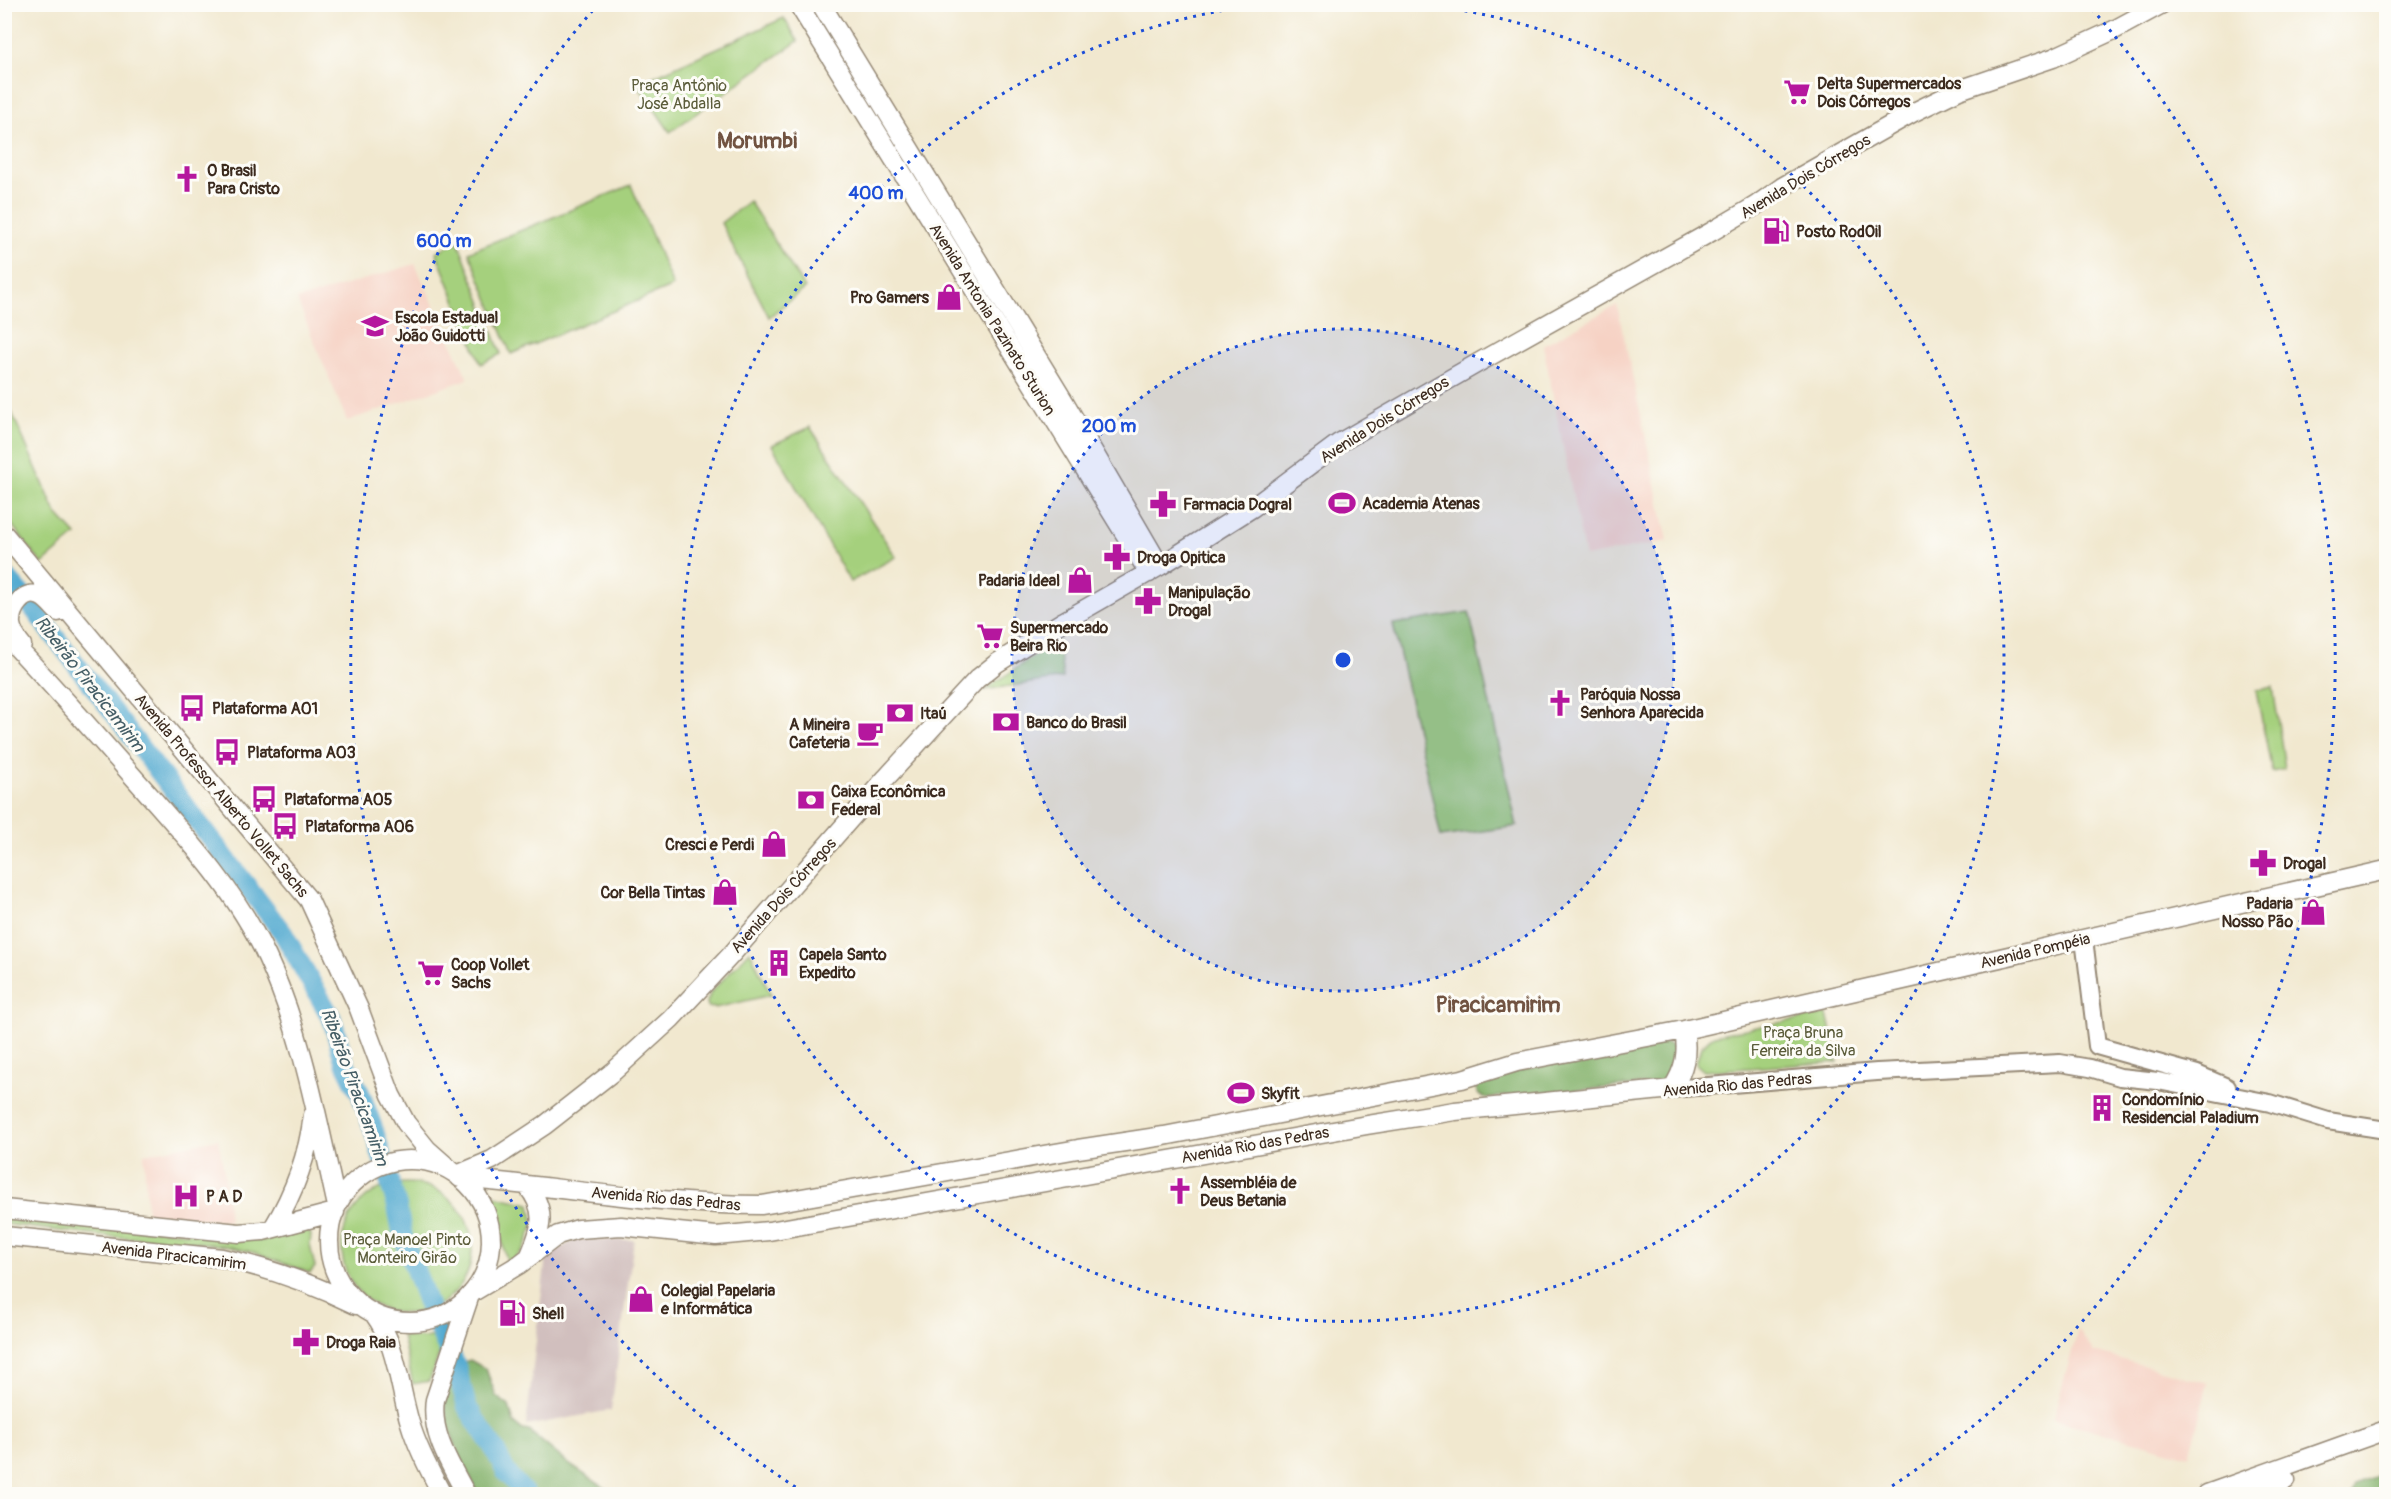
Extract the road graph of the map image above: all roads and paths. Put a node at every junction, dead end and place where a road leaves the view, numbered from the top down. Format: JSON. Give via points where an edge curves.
{"nodes":[{"id":1,"x":798,"y":4,"type":"edge"},
{"id":2,"x":821,"y":4,"type":"edge"},
{"id":3,"x":2162,"y":4,"type":"edge"},
{"id":4,"x":988,"y":277,"type":"junction"},
{"id":5,"x":982,"y":301,"type":"junction"},
{"id":6,"x":1005,"y":305,"type":"junction"},
{"id":7,"x":4,"y":534,"type":"edge"},
{"id":8,"x":1155,"y":570,"type":"junction"},
{"id":9,"x":8,"y":626,"type":"edge"},
{"id":10,"x":103,"y":652,"type":"junction"},
{"id":11,"x":2386,"y":870,"type":"edge"},
{"id":12,"x":2084,"y":939,"type":"junction"},
{"id":13,"x":1684,"y":1030,"type":"junction"},
{"id":14,"x":2097,"y":1046,"type":"junction"},
{"id":15,"x":2136,"y":1057,"type":"junction"},
{"id":16,"x":2060,"y":1063,"type":"junction"},
{"id":17,"x":2104,"y":1073,"type":"junction"},
{"id":18,"x":1672,"y":1089,"type":"junction"},
{"id":19,"x":314,"y":1098,"type":"junction"},
{"id":20,"x":2270,"y":1103,"type":"junction"},
{"id":21,"x":2386,"y":1130,"type":"edge"},
{"id":22,"x":1078,"y":1149,"type":"junction"},
{"id":23,"x":457,"y":1175,"type":"junction"},
{"id":24,"x":1052,"y":1179,"type":"junction"},
{"id":25,"x":527,"y":1186,"type":"junction"},
{"id":26,"x":563,"y":1190,"type":"junction"},
{"id":27,"x":4,"y":1209,"type":"edge"},
{"id":28,"x":336,"y":1209,"type":"junction"},
{"id":29,"x":131,"y":1221,"type":"junction"},
{"id":30,"x":273,"y":1228,"type":"junction"},
{"id":31,"x":558,"y":1235,"type":"junction"},
{"id":32,"x":4,"y":1236,"type":"edge"},
{"id":33,"x":97,"y":1246,"type":"junction"},
{"id":34,"x":529,"y":1257,"type":"junction"},
{"id":35,"x":471,"y":1294,"type":"junction"},
{"id":36,"x":372,"y":1313,"type":"junction"},
{"id":37,"x":2386,"y":1430,"type":"edge"},
{"id":38,"x":2386,"y":1442,"type":"edge"},
{"id":39,"x":442,"y":1494,"type":"edge"},
{"id":40,"x":466,"y":1494,"type":"edge"},
{"id":41,"x":2207,"y":1494,"type":"edge"},
{"id":42,"x":2252,"y":1494,"type":"edge"}],
"edges":[{"from":1,"to":5,"type":"main road","name":"Avenida Antonia Pazinato Sturion"},
{"from":2,"to":4,"type":"main road","name":"Avenida Antonia Pazinato Sturion"},
{"from":3,"to":8,"type":"main road","name":"Avenida Dois Córregos","via":[[2053,58],[1959,90],[1912,113],[1339,443],[1252,508]]},
{"from":4,"to":5,"type":"main road"},
{"from":4,"to":6,"type":"main road","name":"Avenida Antonia Pazinato Sturion"},
{"from":5,"to":6,"type":"main road"},
{"from":5,"to":8,"type":"main road","name":"Avenida Antonia Pazinato Sturion"},
{"from":6,"to":8,"type":"main road","name":"Avenida Antonia Pazinato Sturion"},
{"from":7,"to":10,"type":"main road","name":"Avenida Professor Alberto Vollet Sachs"},
{"from":8,"to":23,"type":"main road","name":"Avenida Dois Córregos","via":[[1064,621],[977,680],[670,1019],[614,1071],[545,1125],[492,1160]]},
{"from":9,"to":10,"type":"main road","via":[[20,599],[39,595],[83,639]]},
{"from":9,"to":19,"type":"main road","via":[[240,907],[268,959]]},
{"from":10,"to":23,"type":"main road","name":"Avenida Professor Alberto Vollet Sachs","via":[[309,900],[406,1123],[427,1149]]},
{"from":11,"to":12,"type":"main road","name":"Avenida Pompéia"},
{"from":12,"to":13,"type":"main road","name":"Avenida Pompéia"},
{"from":12,"to":14,"type":"street"},
{"from":13,"to":18,"type":"main road","via":[[1686,1061]]},
{"from":13,"to":22,"type":"main road","name":"Avenida Rio das Pedras","via":[[1517,1062],[1462,1079]]},
{"from":14,"to":15,"type":"street"},
{"from":14,"to":16,"type":"street","name":"Avenida Rio das Pedras"},
{"from":15,"to":17,"type":"street","via":[[2107,1061]]},
{"from":15,"to":20,"type":"street","via":[[2197,1074]]},
{"from":16,"to":17,"type":"street","name":"Avenida Rio das Pedras"},
{"from":16,"to":18,"type":"street","name":"Avenida Rio das Pedras","via":[[1877,1072]]},
{"from":17,"to":20,"type":"street","name":"Avenida Rio das Pedras"},
{"from":18,"to":24,"type":"main road","name":"Avenida Rio das Pedras","via":[[1455,1112]]},
{"from":19,"to":28,"type":"main road"},
{"from":19,"to":30,"type":"main road","via":[[302,1166]]},
{"from":20,"to":21,"type":"street","name":"Avenida Rio das Pedras","via":[[2328,1121]]},
{"from":22,"to":24,"type":"main road","via":[[1085,1155],[1084,1165]]},
{"from":22,"to":26,"type":"main road","name":"Avenida Rio das Pedras","via":[[762,1205],[721,1205]]},
{"from":23,"to":25,"type":"main road","name":"Avenida Rio das Pedras"},
{"from":23,"to":28,"type":"main road","via":[[422,1161],[382,1166],[357,1181]]},
{"from":23,"to":35,"type":"main road","via":[[483,1205],[491,1232],[487,1268]]},
{"from":24,"to":31,"type":"main road","name":"Avenida Rio das Pedras","via":[[770,1231],[716,1236],[621,1226],[578,1229]]},
{"from":25,"to":26,"type":"main road","name":"Avenida Rio das Pedras"},
{"from":25,"to":34,"type":"main road","via":[[537,1202],[541,1220],[538,1239]]},
{"from":26,"to":31,"type":"main road","via":[[550,1203]]},
{"from":27,"to":29,"type":"main road","name":"Avenida Piracicamirim"},
{"from":28,"to":30,"type":"main road","name":"Avenida Piracicamirim"},
{"from":28,"to":36,"type":"main road","via":[[330,1236],[333,1268],[346,1291]]},
{"from":29,"to":30,"type":"main road","name":"Avenida Piracicamirim","via":[[239,1233]]},
{"from":29,"to":33,"type":"main road","via":[[135,1232],[130,1240]]},
{"from":31,"to":34,"type":"main road","name":"Avenida Rio das Pedras"},
{"from":32,"to":33,"type":"main road","name":"Avenida Piracicamirim"},
{"from":33,"to":36,"type":"main road","name":"Avenida Piracicamirim","via":[[251,1264],[310,1284]]},
{"from":34,"to":35,"type":"main road","name":"Avenida Rio das Pedras"},
{"from":35,"to":36,"type":"main road","via":[[448,1313],[428,1320],[397,1321]]},
{"from":35,"to":40,"type":"main road","via":[[434,1407],[441,1445]]},
{"from":36,"to":39,"type":"main road","via":[[383,1327],[415,1437]]},
{"from":37,"to":41,"type":"main road"},
{"from":38,"to":42,"type":"main road"}]}
